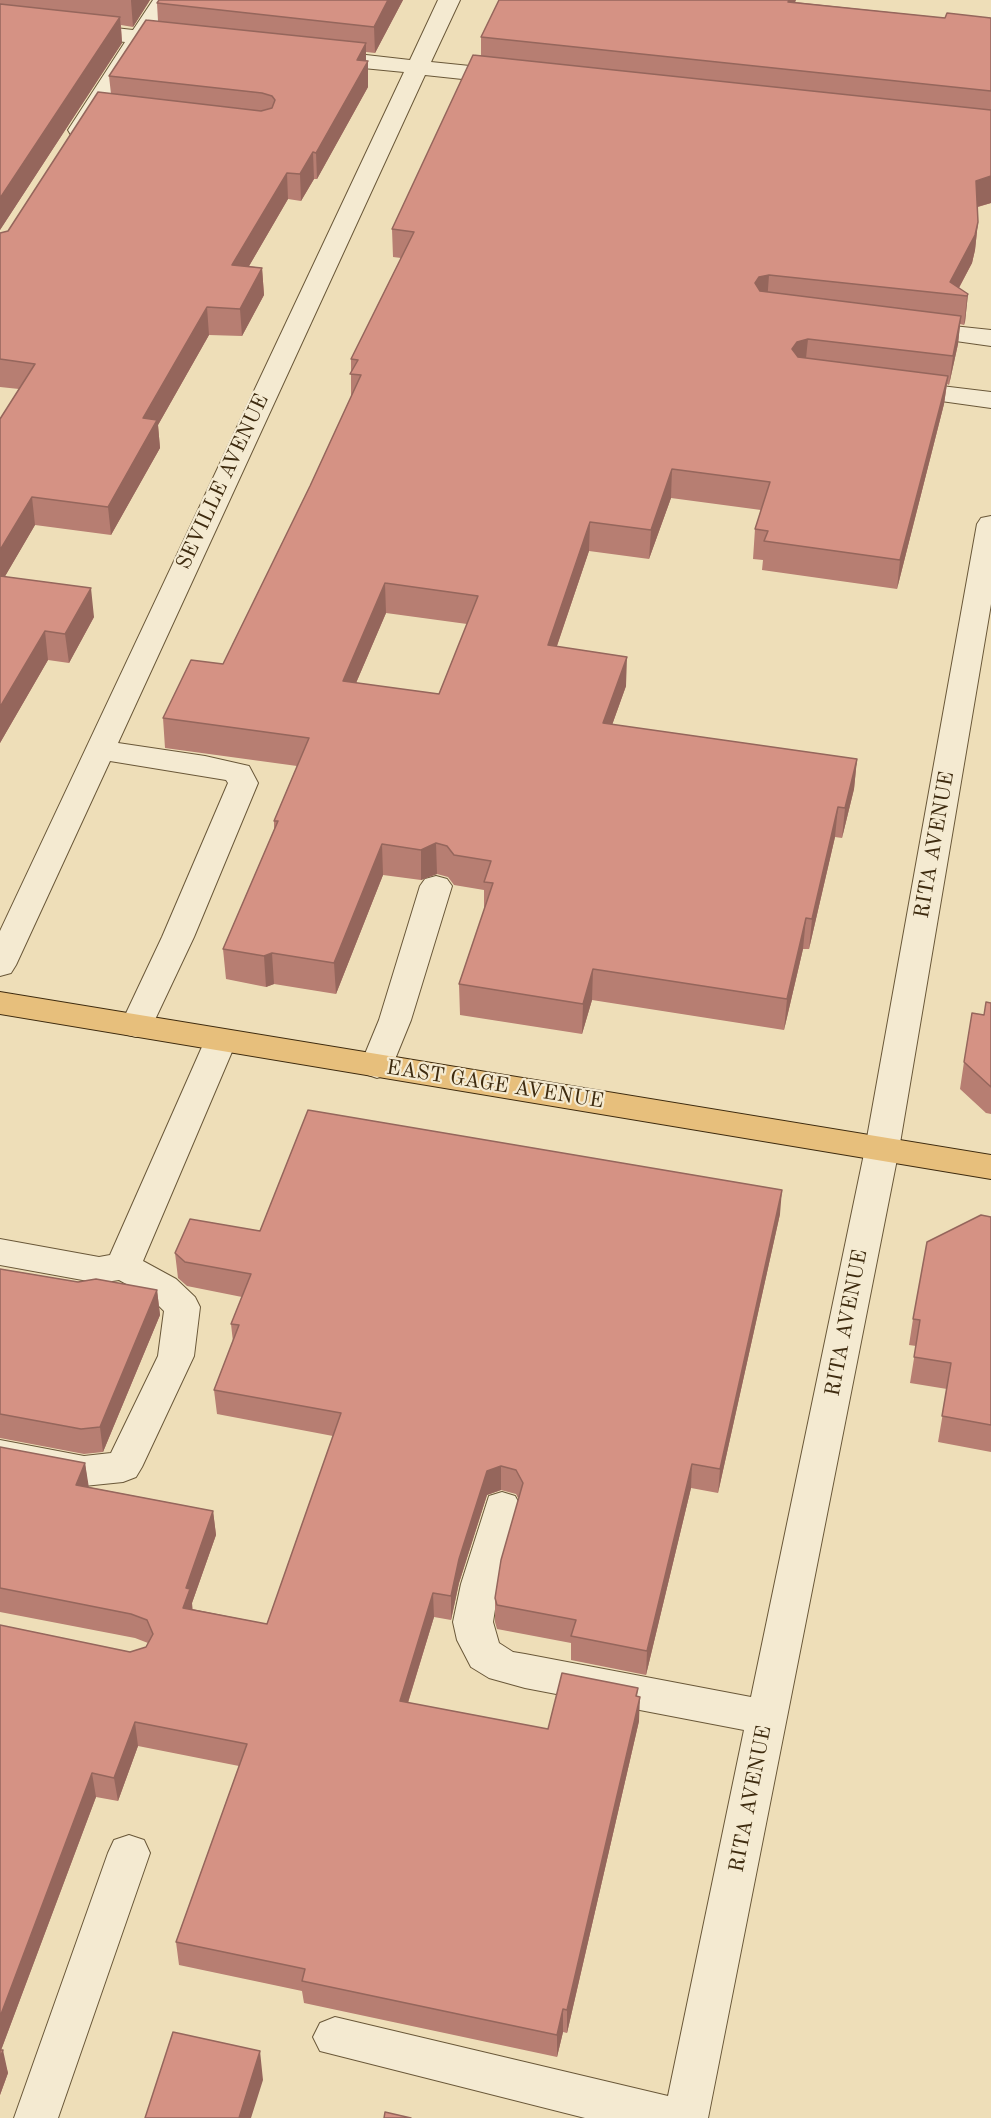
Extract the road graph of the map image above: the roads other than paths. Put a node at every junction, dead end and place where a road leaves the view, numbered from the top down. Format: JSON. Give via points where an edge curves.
{"nodes":[{"id":1,"x":164,"y":0,"type":"edge"},
{"id":2,"x":449,"y":0,"type":"edge"},
{"id":3,"x":0,"y":21,"type":"edge"},
{"id":4,"x":139,"y":38,"type":"junction"},
{"id":5,"x":197,"y":44,"type":"edge"},
{"id":6,"x":301,"y":55,"type":"edge"},
{"id":7,"x":416,"y":67,"type":"junction"},
{"id":8,"x":533,"y":79,"type":"edge"},
{"id":9,"x":68,"y":147,"type":"edge"},
{"id":10,"x":897,"y":327,"type":"edge"},
{"id":11,"x":991,"y":338,"type":"edge"},
{"id":12,"x":876,"y":386,"type":"edge"},
{"id":13,"x":991,"y":400,"type":"edge"},
{"id":14,"x":990,"y":541,"type":"edge"},
{"id":15,"x":984,"y":603,"type":"edge"},
{"id":16,"x":99,"y":750,"type":"junction"},
{"id":17,"x":436,"y":886,"type":"dead end"},
{"id":18,"x":0,"y":965,"type":"edge"},
{"id":19,"x":0,"y":1003,"type":"edge"},
{"id":20,"x":136,"y":1026,"type":"junction"},
{"id":21,"x":221,"y":1040,"type":"junction"},
{"id":22,"x":377,"y":1066,"type":"junction"},
{"id":23,"x":882,"y":1149,"type":"junction"},
{"id":24,"x":991,"y":1167,"type":"edge"},
{"id":25,"x":0,"y":1252,"type":"edge"},
{"id":26,"x":123,"y":1266,"type":"junction"},
{"id":27,"x":0,"y":1455,"type":"edge"},
{"id":28,"x":502,"y":1507,"type":"dead end"},
{"id":29,"x":768,"y":1717,"type":"junction"},
{"id":30,"x":129,"y":1853,"type":"dead end"},
{"id":31,"x":335,"y":2037,"type":"dead end"},
{"id":32,"x":36,"y":2118,"type":"edge"},
{"id":33,"x":670,"y":2118,"type":"edge"},
{"id":34,"x":686,"y":2118,"type":"edge"}],
"edges":[{"from":1,"to":4,"type":"street"},
{"from":2,"to":7,"type":"street","name":"SEVILLE AVENUE"},
{"from":3,"to":4,"type":"street"},
{"from":4,"to":5,"type":"street"},
{"from":4,"to":9,"type":"street","via":[[104,110]]},
{"from":6,"to":7,"type":"street"},
{"from":7,"to":8,"type":"street"},
{"from":7,"to":16,"type":"street","name":"SEVILLE AVENUE"},
{"from":10,"to":11,"type":"street"},
{"from":12,"to":13,"type":"street"},
{"from":14,"to":15,"type":"street","name":"RITA AVENUE"},
{"from":15,"to":23,"type":"street","name":"RITA AVENUE"},
{"from":16,"to":18,"type":"street","name":"SEVILLE AVENUE"},
{"from":16,"to":20,"type":"street","via":[[205,765],[238,773],[243,783]]},
{"from":17,"to":22,"type":"street","via":[[396,1020]]},
{"from":19,"to":20,"type":"main road","name":"EAST GAGE AVENUE"},
{"from":20,"to":21,"type":"main road","name":"EAST GAGE AVENUE"},
{"from":21,"to":22,"type":"main road","name":"EAST GAGE AVENUE"},
{"from":21,"to":26,"type":"street"},
{"from":22,"to":23,"type":"main road","name":"EAST GAGE AVENUE"},
{"from":23,"to":24,"type":"main road","name":"EAST GAGE AVENUE"},
{"from":23,"to":29,"type":"street","name":"RITA AVENUE"},
{"from":25,"to":26,"type":"street","via":[[99,1270]]},
{"from":26,"to":27,"type":"street","via":[[163,1288],[182,1307],[176,1356],[123,1467],[84,1471]]},
{"from":28,"to":29,"type":"street","via":[[473,1622],[485,1655],[503,1666],[525,1671]]},
{"from":29,"to":34,"type":"street","name":"RITA AVENUE"},
{"from":30,"to":32,"type":"street"},
{"from":31,"to":33,"type":"street"}]}
